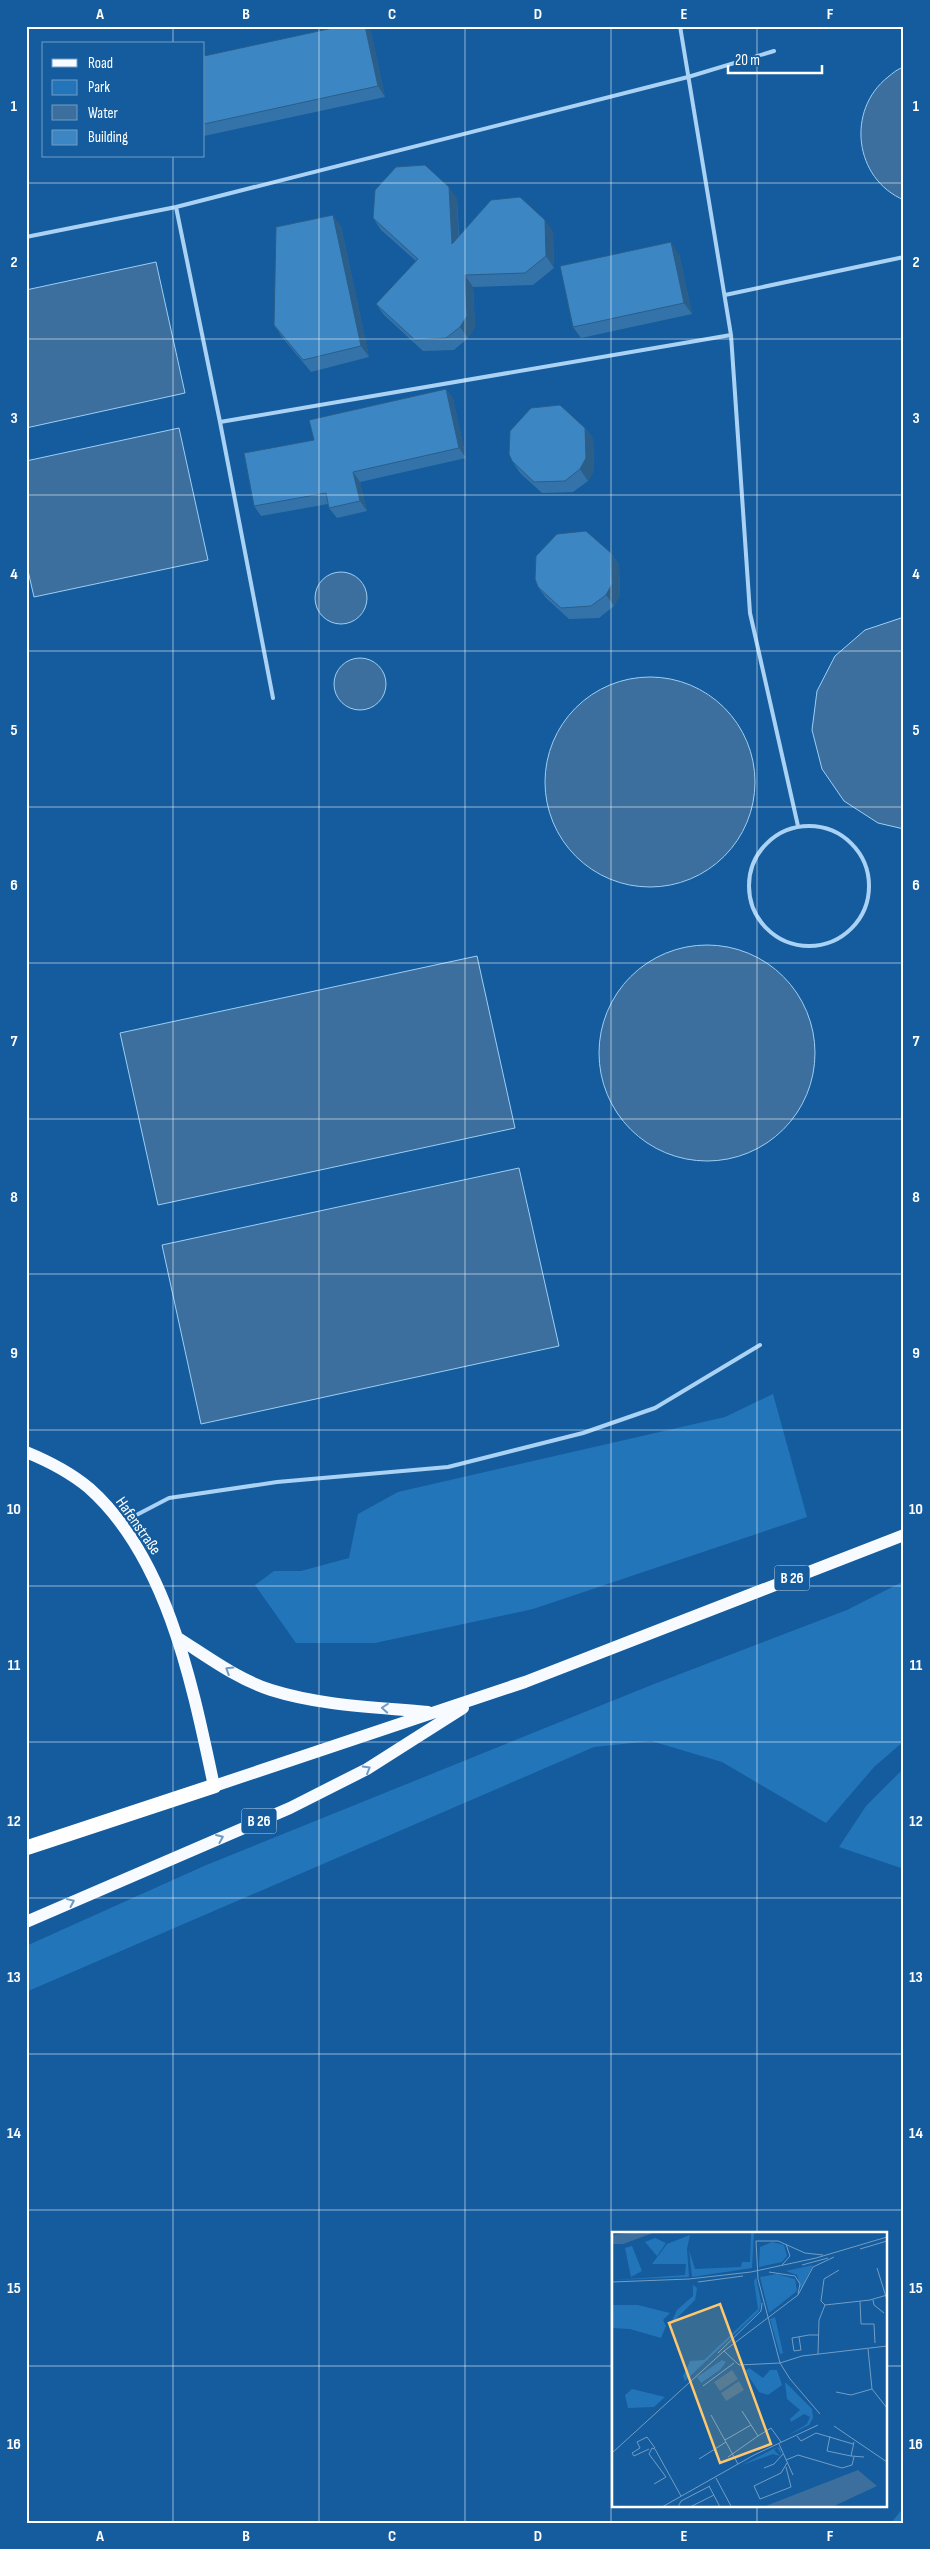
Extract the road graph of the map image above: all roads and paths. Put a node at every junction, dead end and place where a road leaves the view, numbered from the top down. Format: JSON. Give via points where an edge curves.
{"nodes":[{"id":1,"x":680,"y":26,"type":"edge"},
{"id":2,"x":774,"y":51,"type":"dead end"},
{"id":3,"x":688,"y":77,"type":"junction"},
{"id":4,"x":176,"y":207,"type":"junction"},
{"id":5,"x":26,"y":237,"type":"edge"},
{"id":6,"x":904,"y":258,"type":"edge"},
{"id":7,"x":725,"y":295,"type":"junction"},
{"id":8,"x":731,"y":334,"type":"junction"},
{"id":9,"x":220,"y":422,"type":"junction"},
{"id":10,"x":273,"y":698,"type":"dead end"},
{"id":11,"x":798,"y":826,"type":"junction"},
{"id":12,"x":760,"y":1346,"type":"dead end"},
{"id":13,"x":26,"y":1452,"type":"edge"},
{"id":14,"x":121,"y":1524,"type":"junction"},
{"id":15,"x":904,"y":1535,"type":"edge"},
{"id":16,"x":178,"y":1638,"type":"junction"},
{"id":17,"x":480,"y":1697,"type":"junction"},
{"id":18,"x":434,"y":1712,"type":"junction"},
{"id":19,"x":214,"y":1786,"type":"junction"},
{"id":20,"x":26,"y":1848,"type":"edge"},
{"id":21,"x":26,"y":1922,"type":"edge"}],
"edges":[{"from":1,"to":3,"type":"lane"},
{"from":2,"to":3,"type":"lane"},
{"from":3,"to":4,"type":"lane"},
{"from":3,"to":7,"type":"lane"},
{"from":4,"to":5,"type":"lane"},
{"from":4,"to":9,"type":"lane"},
{"from":6,"to":7,"type":"lane"},
{"from":7,"to":8,"type":"lane"},
{"from":8,"to":9,"type":"lane"},
{"from":8,"to":11,"type":"lane","via":[[750,613]]},
{"from":9,"to":10,"type":"lane"},
{"from":11,"to":11,"type":"lane","via":[[817,826],[836,832],[851,842],[863,858],[869,875],[869,894],[864,912],[853,928],[820,946],[801,946],[782,940],[767,930],[749,896],[749,877],[754,859],[780,832]]},
{"from":12,"to":14,"type":"lane","via":[[655,1408],[583,1433],[448,1467],[278,1482],[169,1498]]},
{"from":13,"to":14,"type":"main road","name":"Hafenstraße","via":[[63,1470],[89,1488]]},
{"from":14,"to":16,"type":"main road","name":"Hafenstraße","via":[[150,1570]]},
{"from":15,"to":17,"type":"main road","number":"B 26"},
{"from":18,"to":16,"type":"main road","one_way":true,"via":[[320,1703],[270,1690],[235,1674]]},
{"from":16,"to":19,"type":"main road","name":"Hafenstraße"},
{"from":17,"to":18,"type":"main road","number":"B 26"},
{"from":21,"to":17,"type":"main road","number":"B 26","one_way":true,"via":[[290,1808],[367,1769]]},
{"from":18,"to":19,"type":"main road","number":"B 26"},
{"from":19,"to":20,"type":"highway"}]}
